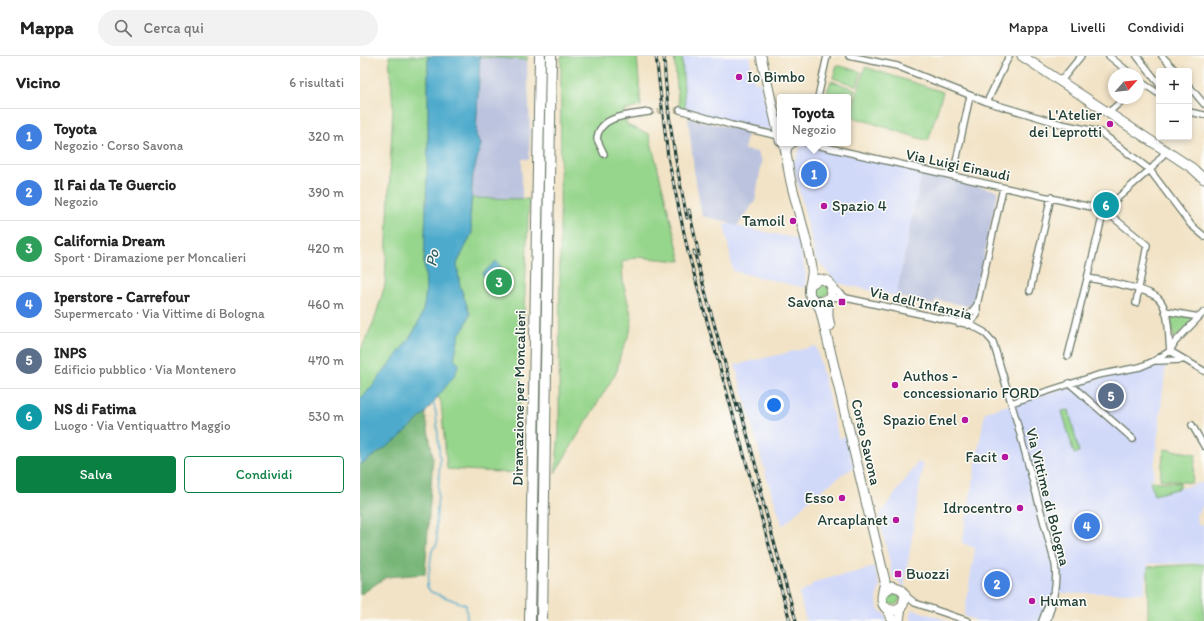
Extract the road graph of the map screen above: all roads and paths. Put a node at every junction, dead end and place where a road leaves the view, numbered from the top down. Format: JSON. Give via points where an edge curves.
{"nodes":[{"id":1,"x":540,"y":56,"type":"edge"},
{"id":2,"x":551,"y":56,"type":"edge"},
{"id":3,"x":762,"y":56,"type":"edge"},
{"id":4,"x":766,"y":56,"type":"edge"},
{"id":5,"x":826,"y":56,"type":"edge"},
{"id":6,"x":849,"y":56,"type":"edge"},
{"id":7,"x":1009,"y":56,"type":"edge"},
{"id":8,"x":1022,"y":56,"type":"edge"},
{"id":9,"x":1081,"y":56,"type":"edge"},
{"id":10,"x":1109,"y":56,"type":"edge"},
{"id":11,"x":1137,"y":56,"type":"edge"},
{"id":12,"x":1162,"y":56,"type":"edge"},
{"id":13,"x":1124,"y":68,"type":"edge"},
{"id":14,"x":1173,"y":68,"type":"edge"},
{"id":15,"x":767,"y":77,"type":"junction"},
{"id":16,"x":1156,"y":80,"type":"edge"},
{"id":17,"x":1060,"y":82,"type":"junction"},
{"id":18,"x":1144,"y":86,"type":"edge"},
{"id":19,"x":1192,"y":90,"type":"edge"},
{"id":20,"x":1156,"y":92,"type":"edge"},
{"id":21,"x":819,"y":94,"type":"edge"},
{"id":22,"x":970,"y":96,"type":"junction"},
{"id":23,"x":987,"y":102,"type":"junction"},
{"id":24,"x":1118,"y":104,"type":"edge"},
{"id":25,"x":1204,"y":104,"type":"edge"},
{"id":26,"x":680,"y":110,"type":"tunnel mouth"},
{"id":27,"x":649,"y":112,"type":"tunnel mouth"},
{"id":28,"x":1108,"y":112,"type":"junction"},
{"id":29,"x":1192,"y":113,"type":"edge"},
{"id":30,"x":776,"y":114,"type":"joint"},
{"id":31,"x":1204,"y":115,"type":"edge"},
{"id":32,"x":777,"y":119,"type":"edge"},
{"id":33,"x":777,"y":139,"type":"edge"},
{"id":34,"x":782,"y":146,"type":"edge"},
{"id":35,"x":783,"y":146,"type":"edge"},
{"id":36,"x":790,"y":146,"type":"edge"},
{"id":37,"x":821,"y":146,"type":"edge"},
{"id":38,"x":1166,"y":151,"type":"junction"},
{"id":39,"x":604,"y":154,"type":"dead end"},
{"id":40,"x":787,"y":155,"type":"junction"},
{"id":41,"x":788,"y":169,"type":"junction"},
{"id":42,"x":1149,"y":169,"type":"junction"},
{"id":43,"x":952,"y":176,"type":"junction"},
{"id":44,"x":1204,"y":179,"type":"edge"},
{"id":45,"x":1003,"y":188,"type":"junction"},
{"id":46,"x":1051,"y":198,"type":"junction"},
{"id":47,"x":1104,"y":210,"type":"junction"},
{"id":48,"x":1204,"y":236,"type":"edge"},
{"id":49,"x":809,"y":253,"type":"junction"},
{"id":50,"x":1088,"y":278,"type":"junction"},
{"id":51,"x":825,"y":279,"type":"junction"},
{"id":52,"x":810,"y":285,"type":"junction"},
{"id":53,"x":832,"y":287,"type":"junction"},
{"id":54,"x":1138,"y":289,"type":"junction"},
{"id":55,"x":1030,"y":291,"type":"dead end"},
{"id":56,"x":829,"y":298,"type":"junction"},
{"id":57,"x":846,"y":298,"type":"junction"},
{"id":58,"x":814,"y":300,"type":"junction"},
{"id":59,"x":1136,"y":303,"type":"dead end"},
{"id":60,"x":977,"y":305,"type":"junction"},
{"id":61,"x":1165,"y":311,"type":"junction"},
{"id":62,"x":1204,"y":312,"type":"edge"},
{"id":63,"x":1200,"y":317,"type":"junction"},
{"id":64,"x":958,"y":323,"type":"junction"},
{"id":65,"x":968,"y":325,"type":"junction"},
{"id":66,"x":1068,"y":356,"type":"dead end"},
{"id":67,"x":1169,"y":356,"type":"junction"},
{"id":68,"x":1204,"y":371,"type":"edge"},
{"id":69,"x":1069,"y":383,"type":"junction"},
{"id":70,"x":1011,"y":403,"type":"junction"},
{"id":71,"x":1192,"y":425,"type":"dead end"},
{"id":72,"x":1133,"y":439,"type":"dead end"},
{"id":73,"x":1204,"y":446,"type":"edge"},
{"id":74,"x":897,"y":587,"type":"junction"},
{"id":75,"x":883,"y":592,"type":"junction"},
{"id":76,"x":1053,"y":593,"type":"junction"},
{"id":77,"x":905,"y":595,"type":"junction"},
{"id":78,"x":915,"y":603,"type":"junction"},
{"id":79,"x":902,"y":606,"type":"junction"},
{"id":80,"x":887,"y":608,"type":"junction"},
{"id":81,"x":530,"y":618,"type":"edge"},
{"id":82,"x":542,"y":621,"type":"edge"},
{"id":83,"x":892,"y":621,"type":"edge"},
{"id":84,"x":899,"y":621,"type":"edge"},
{"id":85,"x":968,"y":621,"type":"edge"},
{"id":86,"x":1042,"y":621,"type":"edge"},
{"id":87,"x":1047,"y":621,"type":"edge"}],
"edges":[{"from":1,"to":81,"type":"highway","name":"Diramazione per Moncalieri"},
{"from":2,"to":82,"type":"highway","name":"Diramazione per Moncalieri"},
{"from":3,"to":15,"type":"main road"},
{"from":4,"to":15,"type":"main road"},
{"from":5,"to":21,"type":"street"},
{"from":6,"to":22,"type":"street","via":[[897,66]]},
{"from":7,"to":23,"type":"street"},
{"from":8,"to":17,"type":"main road"},
{"from":9,"to":17,"type":"street"},
{"from":10,"to":13,"type":"street"},
{"from":11,"to":16,"type":"street"},
{"from":12,"to":14,"type":"street"},
{"from":15,"to":30,"type":"main road"},
{"from":17,"to":28,"type":"main road"},
{"from":18,"to":20,"type":"street"},
{"from":19,"to":25,"type":"street"},
{"from":22,"to":23,"type":"street"},
{"from":22,"to":43,"type":"street"},
{"from":23,"to":42,"type":"street","via":[[1061,124],[1100,132]]},
{"from":24,"to":28,"type":"street"},
{"from":26,"to":33,"type":"street"},
{"from":27,"to":39,"type":"street","via":[[606,122],[601,127],[597,139]]},
{"from":28,"to":38,"type":"main road"},
{"from":29,"to":31,"type":"street"},
{"from":30,"to":32,"type":"main road"},
{"from":34,"to":41,"type":"main road"},
{"from":35,"to":40,"type":"main road"},
{"from":36,"to":40,"type":"street"},
{"from":37,"to":43,"type":"street","name":"Via Luigi Einaudi"},
{"from":38,"to":42,"type":"street"},
{"from":38,"to":44,"type":"main road"},
{"from":40,"to":41,"type":"main road"},
{"from":41,"to":49,"type":"main road"},
{"from":42,"to":47,"type":"street"},
{"from":42,"to":48,"type":"street","via":[[1191,226]]},
{"from":43,"to":45,"type":"street","name":"Via Luigi Einaudi"},
{"from":45,"to":46,"type":"street","name":"Via Luigi Einaudi"},
{"from":45,"to":60,"type":"street"},
{"from":46,"to":47,"type":"street","name":"Via Luigi Einaudi"},
{"from":46,"to":55,"type":"street"},
{"from":47,"to":50,"type":"street"},
{"from":47,"to":54,"type":"street","via":[[1147,245]]},
{"from":49,"to":51,"type":"main road"},
{"from":49,"to":52,"type":"main road","via":[[813,272]]},
{"from":50,"to":54,"type":"street"},
{"from":50,"to":66,"type":"street"},
{"from":51,"to":52,"type":"main road","via":[[817,279]]},
{"from":51,"to":53,"type":"main road"},
{"from":52,"to":58,"type":"main road","via":[[810,295]]},
{"from":53,"to":56,"type":"main road"},
{"from":53,"to":57,"type":"street","name":"Via dell'Infanzia"},
{"from":54,"to":59,"type":"street"},
{"from":54,"to":61,"type":"street","via":[[1159,299]]},
{"from":56,"to":57,"type":"street","name":"Via dell'Infanzia"},
{"from":56,"to":58,"type":"main road","via":[[820,302]]},
{"from":56,"to":74,"type":"main road","name":"Corso Savona","via":[[828,317],[833,344],[888,575]]},
{"from":57,"to":64,"type":"street","name":"Via dell'Infanzia"},
{"from":58,"to":75,"type":"main road","name":"Corso Savona","via":[[820,308],[885,581]]},
{"from":60,"to":64,"type":"street","via":[[966,319]]},
{"from":60,"to":65,"type":"street","via":[[977,315]]},
{"from":61,"to":63,"type":"street"},
{"from":61,"to":67,"type":"street"},
{"from":62,"to":63,"type":"street"},
{"from":63,"to":67,"type":"street","via":[[1175,342]]},
{"from":64,"to":65,"type":"street","name":"Via dell'Infanzia"},
{"from":65,"to":70,"type":"street","name":"Via dell'Infanzia","via":[[984,332],[993,342]]},
{"from":67,"to":68,"type":"street"},
{"from":67,"to":69,"type":"street","via":[[1140,367],[1098,374]]},
{"from":69,"to":70,"type":"street"},
{"from":69,"to":72,"type":"street"},
{"from":70,"to":76,"type":"street","name":"Via Vittime di Bologna","via":[[1056,572]]},
{"from":71,"to":73,"type":"street"},
{"from":74,"to":75,"type":"main road","via":[[889,587]]},
{"from":74,"to":77,"type":"main road"},
{"from":75,"to":80,"type":"main road","via":[[882,603]]},
{"from":76,"to":86,"type":"street"},
{"from":76,"to":87,"type":"street","name":"Via Vittime di Bologna"},
{"from":77,"to":78,"type":"street"},
{"from":77,"to":79,"type":"main road"},
{"from":78,"to":79,"type":"street"},
{"from":78,"to":85,"type":"street"},
{"from":79,"to":80,"type":"main road","via":[[896,610]]},
{"from":79,"to":84,"type":"main road"},
{"from":80,"to":83,"type":"main road"}]}
